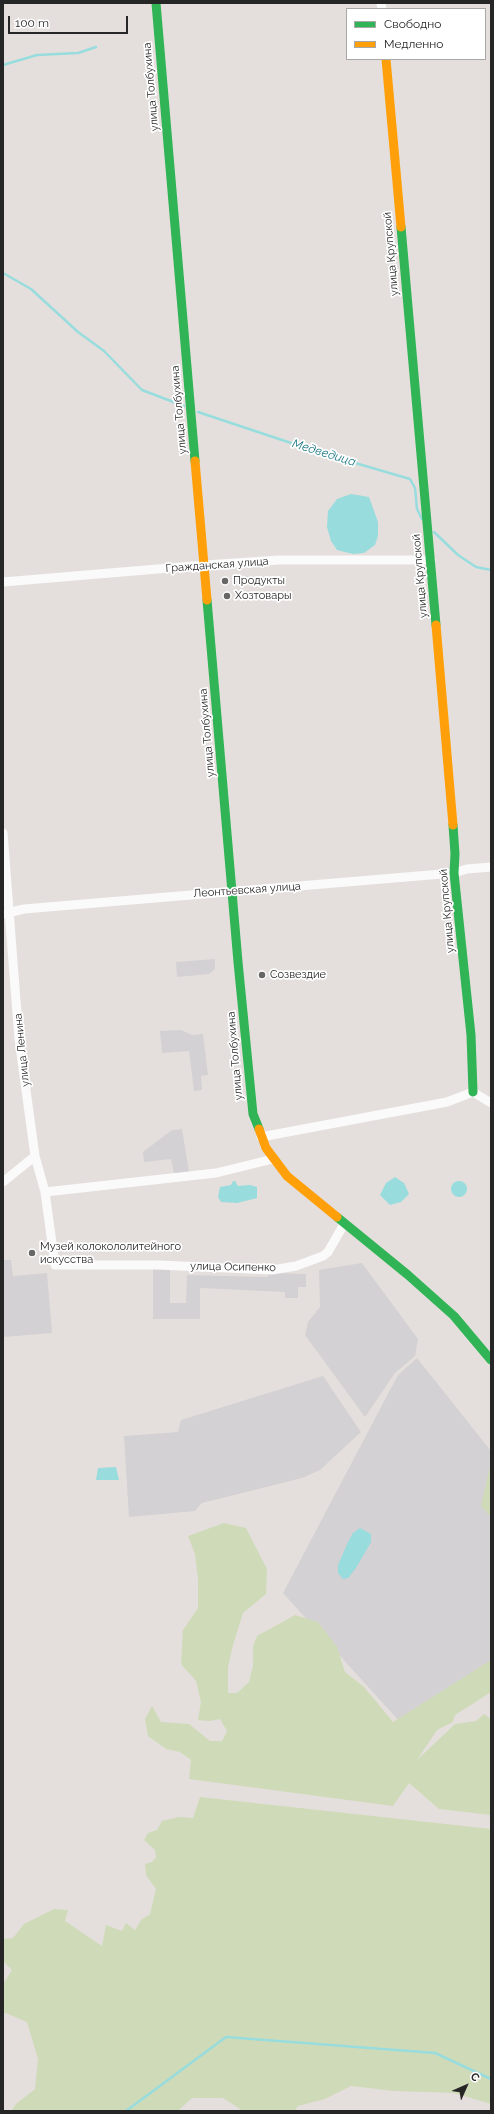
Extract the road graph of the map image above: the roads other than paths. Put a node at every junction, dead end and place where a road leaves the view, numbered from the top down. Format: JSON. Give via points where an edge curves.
{"nodes":[{"id":1,"x":156,"y":3,"type":"edge"},
{"id":2,"x":386,"y":60,"type":"edge"},
{"id":3,"x":431,"y":560,"type":"junction"},
{"id":4,"x":205,"y":565,"type":"junction"},
{"id":5,"x":3,"y":582,"type":"edge"},
{"id":6,"x":3,"y":833,"type":"edge"},
{"id":7,"x":491,"y":867,"type":"edge"},
{"id":8,"x":454,"y":873,"type":"junction"},
{"id":9,"x":233,"y":891,"type":"junction"},
{"id":10,"x":6,"y":914,"type":"edge"},
{"id":11,"x":473,"y":1092,"type":"junction"},
{"id":12,"x":491,"y":1103,"type":"edge"},
{"id":13,"x":261,"y":1137,"type":"junction"},
{"id":14,"x":35,"y":1156,"type":"junction"},
{"id":15,"x":273,"y":1159,"type":"junction"},
{"id":16,"x":3,"y":1182,"type":"edge"},
{"id":17,"x":45,"y":1192,"type":"junction"},
{"id":18,"x":344,"y":1224,"type":"junction"},
{"id":19,"x":55,"y":1265,"type":"joint"},
{"id":20,"x":491,"y":1360,"type":"edge"}],
"edges":[{"from":1,"to":4,"type":"main road","name":"улица Толбухина"},
{"from":2,"to":3,"type":"main road","name":"улица Крупской"},
{"from":3,"to":4,"type":"street","name":"Гражданская улица","via":[[280,560]]},
{"from":3,"to":8,"type":"main road","name":"улица Крупской","via":[[455,854]]},
{"from":4,"to":5,"type":"street","name":"Гражданская улица"},
{"from":4,"to":9,"type":"main road","name":"улица Толбухина"},
{"from":6,"to":10,"type":"street","name":"улица Ленина"},
{"from":7,"to":8,"type":"street","name":"Леонтьевская улица"},
{"from":8,"to":9,"type":"street","name":"Леонтьевская улица"},
{"from":8,"to":11,"type":"main road","name":"улица Крупской","via":[[471,1035]]},
{"from":9,"to":10,"type":"street","name":"Леонтьевская улица","via":[[24,909]]},
{"from":9,"to":13,"type":"main road","name":"улица Толбухина","via":[[252,1107]]},
{"from":10,"to":14,"type":"street","name":"улица Ленина"},
{"from":11,"to":12,"type":"street"},
{"from":11,"to":13,"type":"street","via":[[447,1102]]},
{"from":13,"to":15,"type":"main road","name":"улица Толбухина"},
{"from":14,"to":16,"type":"street"},
{"from":14,"to":17,"type":"street","name":"улица Ленина"},
{"from":15,"to":17,"type":"street","via":[[216,1173]]},
{"from":15,"to":18,"type":"main road","name":"улица Толбухина","via":[[287,1176]]},
{"from":17,"to":19,"type":"street","name":"улица Ленина"},
{"from":18,"to":19,"type":"street","name":"улица Осипенко","via":[[323,1256],[296,1266],[272,1270],[158,1265]]},
{"from":18,"to":20,"type":"main road","name":"улица Толбухина","via":[[454,1316]]}]}
